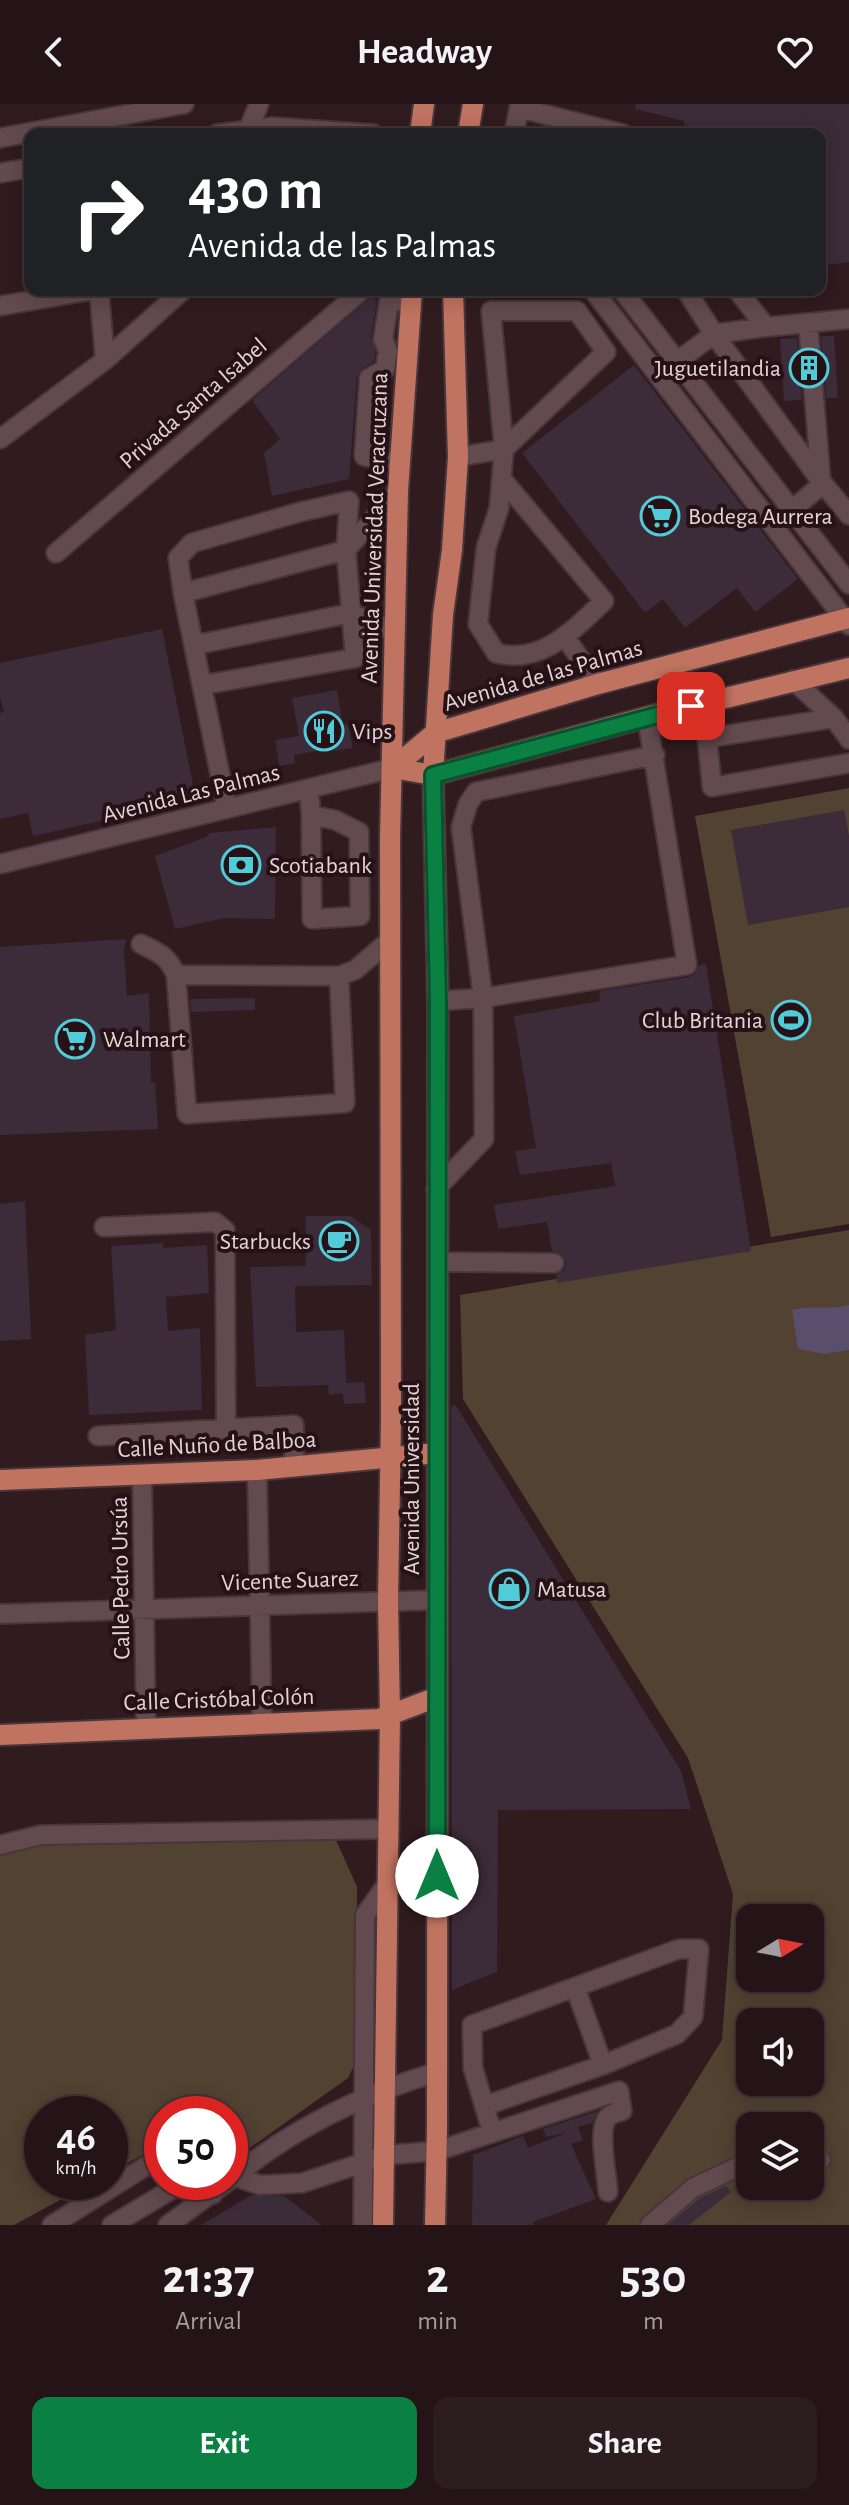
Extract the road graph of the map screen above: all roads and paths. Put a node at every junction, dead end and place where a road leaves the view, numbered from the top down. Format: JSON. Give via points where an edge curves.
{"nodes":[{"id":1,"x":184,"y":104,"type":"edge"},
{"id":2,"x":259,"y":104,"type":"edge"},
{"id":3,"x":424,"y":104,"type":"edge"},
{"id":4,"x":473,"y":104,"type":"edge"},
{"id":5,"x":520,"y":106,"type":"edge"},
{"id":6,"x":54,"y":128,"type":"edge"},
{"id":7,"x":250,"y":128,"type":"edge"},
{"id":8,"x":267,"y":128,"type":"edge"},
{"id":9,"x":287,"y":128,"type":"edge"},
{"id":10,"x":421,"y":128,"type":"edge"},
{"id":11,"x":469,"y":128,"type":"edge"},
{"id":12,"x":515,"y":128,"type":"edge"},
{"id":13,"x":601,"y":128,"type":"edge"},
{"id":14,"x":24,"y":134,"type":"edge"},
{"id":15,"x":0,"y":138,"type":"edge"},
{"id":16,"x":24,"y":169,"type":"edge"},
{"id":17,"x":0,"y":173,"type":"edge"},
{"id":18,"x":60,"y":296,"type":"edge"},
{"id":19,"x":97,"y":296,"type":"edge"},
{"id":20,"x":176,"y":296,"type":"edge"},
{"id":21,"x":355,"y":296,"type":"edge"},
{"id":22,"x":411,"y":296,"type":"edge"},
{"id":23,"x":453,"y":296,"type":"edge"},
{"id":24,"x":598,"y":296,"type":"edge"},
{"id":25,"x":627,"y":296,"type":"edge"},
{"id":26,"x":690,"y":296,"type":"edge"},
{"id":27,"x":742,"y":296,"type":"edge"},
{"id":28,"x":0,"y":306,"type":"edge"},
{"id":29,"x":849,"y":319,"type":"edge"},
{"id":30,"x":808,"y":323,"type":"junction"},
{"id":31,"x":650,"y":326,"type":"junction"},
{"id":32,"x":766,"y":327,"type":"junction"},
{"id":33,"x":714,"y":334,"type":"junction"},
{"id":34,"x":631,"y":339,"type":"junction"},
{"id":35,"x":606,"y":352,"type":"junction"},
{"id":36,"x":105,"y":360,"type":"junction"},
{"id":37,"x":677,"y":361,"type":"junction"},
{"id":38,"x":658,"y":375,"type":"junction"},
{"id":39,"x":0,"y":439,"type":"edge"},
{"id":40,"x":504,"y":449,"type":"junction"},
{"id":41,"x":458,"y":457,"type":"junction"},
{"id":42,"x":400,"y":464,"type":"junction"},
{"id":43,"x":759,"y":467,"type":"junction"},
{"id":44,"x":502,"y":479,"type":"junction"},
{"id":45,"x":821,"y":481,"type":"junction"},
{"id":46,"x":741,"y":483,"type":"junction"},
{"id":47,"x":398,"y":491,"type":"junction"},
{"id":48,"x":793,"y":509,"type":"junction"},
{"id":49,"x":849,"y":515,"type":"edge"},
{"id":50,"x":346,"y":550,"type":"junction"},
{"id":51,"x":56,"y":553,"type":"dead end"},
{"id":52,"x":849,"y":584,"type":"edge"},
{"id":53,"x":183,"y":593,"type":"junction"},
{"id":54,"x":351,"y":613,"type":"junction"},
{"id":55,"x":847,"y":621,"type":"edge"},
{"id":56,"x":395,"y":632,"type":"junction"},
{"id":57,"x":565,"y":637,"type":"junction"},
{"id":58,"x":195,"y":645,"type":"junction"},
{"id":59,"x":849,"y":668,"type":"edge"},
{"id":60,"x":793,"y":680,"type":"junction"},
{"id":61,"x":598,"y":684,"type":"junction"},
{"id":62,"x":203,"y":685,"type":"junction"},
{"id":63,"x":691,"y":706,"type":"junction"},
{"id":64,"x":647,"y":717,"type":"junction"},
{"id":65,"x":834,"y":718,"type":"junction"},
{"id":66,"x":435,"y":733,"type":"junction"},
{"id":67,"x":707,"y":738,"type":"junction"},
{"id":68,"x":849,"y":739,"type":"edge"},
{"id":69,"x":655,"y":755,"type":"junction"},
{"id":70,"x":849,"y":763,"type":"edge"},
{"id":71,"x":393,"y":768,"type":"junction"},
{"id":72,"x":433,"y":775,"type":"junction"},
{"id":73,"x":309,"y":790,"type":"junction"},
{"id":74,"x":227,"y":809,"type":"junction"},
{"id":75,"x":311,"y":815,"type":"junction"},
{"id":76,"x":359,"y":832,"type":"junction"},
{"id":77,"x":390,"y":838,"type":"junction"},
{"id":78,"x":0,"y":864,"type":"edge"},
{"id":79,"x":390,"y":911,"type":"junction"},
{"id":80,"x":360,"y":916,"type":"junction"},
{"id":81,"x":390,"y":940,"type":"junction"},
{"id":82,"x":141,"y":944,"type":"dead end"},
{"id":83,"x":176,"y":975,"type":"junction"},
{"id":84,"x":339,"y":976,"type":"junction"},
{"id":85,"x":483,"y":998,"type":"junction"},
{"id":86,"x":438,"y":1001,"type":"junction"},
{"id":87,"x":436,"y":1189,"type":"junction"},
{"id":88,"x":104,"y":1227,"type":"dead end"},
{"id":89,"x":437,"y":1262,"type":"junction"},
{"id":90,"x":554,"y":1263,"type":"dead end"},
{"id":91,"x":226,"y":1429,"type":"junction"},
{"id":92,"x":98,"y":1436,"type":"dead end"},
{"id":93,"x":437,"y":1453,"type":"junction"},
{"id":94,"x":389,"y":1457,"type":"junction"},
{"id":95,"x":294,"y":1467,"type":"junction"},
{"id":96,"x":257,"y":1470,"type":"junction"},
{"id":97,"x":142,"y":1475,"type":"junction"},
{"id":98,"x":0,"y":1480,"type":"edge"},
{"id":99,"x":437,"y":1600,"type":"junction"},
{"id":100,"x":388,"y":1601,"type":"junction"},
{"id":101,"x":260,"y":1604,"type":"junction"},
{"id":102,"x":144,"y":1609,"type":"junction"},
{"id":103,"x":0,"y":1614,"type":"edge"},
{"id":104,"x":437,"y":1697,"type":"junction"},
{"id":105,"x":390,"y":1715,"type":"junction"},
{"id":106,"x":262,"y":1724,"type":"junction"},
{"id":107,"x":146,"y":1728,"type":"junction"},
{"id":108,"x":0,"y":1735,"type":"edge"},
{"id":109,"x":387,"y":1829,"type":"junction"},
{"id":110,"x":0,"y":1845,"type":"edge"},
{"id":111,"x":387,"y":1884,"type":"junction"},
{"id":112,"x":575,"y":1987,"type":"junction"},
{"id":113,"x":603,"y":2065,"type":"junction"},
{"id":114,"x":437,"y":2072,"type":"junction"},
{"id":115,"x":387,"y":2087,"type":"junction"},
{"id":116,"x":363,"y":2099,"type":"junction"},
{"id":117,"x":484,"y":2106,"type":"junction"},
{"id":118,"x":492,"y":2132,"type":"junction"},
{"id":119,"x":437,"y":2151,"type":"junction"},
{"id":120,"x":386,"y":2155,"type":"junction"},
{"id":121,"x":363,"y":2162,"type":"junction"},
{"id":122,"x":248,"y":2165,"type":"edge"},
{"id":123,"x":144,"y":2167,"type":"edge"},
{"id":124,"x":736,"y":2168,"type":"edge"},
{"id":125,"x":248,"y":2184,"type":"edge"},
{"id":126,"x":608,"y":2192,"type":"dead end"},
{"id":127,"x":154,"y":2200,"type":"edge"},
{"id":128,"x":203,"y":2200,"type":"edge"},
{"id":129,"x":52,"y":2225,"type":"edge"},
{"id":130,"x":112,"y":2225,"type":"edge"},
{"id":131,"x":168,"y":2225,"type":"edge"},
{"id":132,"x":363,"y":2225,"type":"edge"},
{"id":133,"x":383,"y":2225,"type":"edge"},
{"id":134,"x":435,"y":2225,"type":"edge"},
{"id":135,"x":650,"y":2225,"type":"edge"}],
"edges":[{"from":1,"to":6,"type":"street"},
{"from":2,"to":7,"type":"street"},
{"from":3,"to":10,"type":"main road"},
{"from":4,"to":11,"type":"main road"},
{"from":5,"to":12,"type":"street"},
{"from":5,"to":13,"type":"street"},
{"from":8,"to":9,"type":"street"},
{"from":14,"to":15,"type":"street"},
{"from":16,"to":17,"type":"street"},
{"from":18,"to":28,"type":"street"},
{"from":19,"to":36,"type":"street"},
{"from":20,"to":36,"type":"street"},
{"from":21,"to":51,"type":"street","name":"Privada Santa Isabel"},
{"from":22,"to":42,"type":"main road","name":"Avenida Universidad Veracruzana"},
{"from":22,"to":42,"type":"street","via":[[389,301],[385,369],[369,378],[364,456]]},
{"from":23,"to":41,"type":"main road"},
{"from":24,"to":34,"type":"street"},
{"from":25,"to":31,"type":"street"},
{"from":26,"to":33,"type":"street"},
{"from":27,"to":32,"type":"street"},
{"from":29,"to":30,"type":"street"},
{"from":30,"to":32,"type":"street"},
{"from":30,"to":45,"type":"street"},
{"from":31,"to":34,"type":"street"},
{"from":31,"to":37,"type":"street"},
{"from":32,"to":33,"type":"street"},
{"from":33,"to":37,"type":"street"},
{"from":33,"to":45,"type":"street"},
{"from":34,"to":35,"type":"street"},
{"from":34,"to":38,"type":"street"},
{"from":35,"to":40,"type":"street"},
{"from":35,"to":40,"type":"street","via":[[577,311],[491,311]]},
{"from":36,"to":39,"type":"street"},
{"from":37,"to":38,"type":"street"},
{"from":37,"to":43,"type":"street"},
{"from":38,"to":46,"type":"street"},
{"from":40,"to":41,"type":"street"},
{"from":40,"to":44,"type":"street"},
{"from":41,"to":66,"type":"main road"},
{"from":42,"to":47,"type":"main road","name":"Avenida Universidad Veracruzana"},
{"from":43,"to":46,"type":"street"},
{"from":43,"to":48,"type":"street"},
{"from":44,"to":57,"type":"street","via":[[604,601]]},
{"from":44,"to":57,"type":"street","via":[[486,548],[478,624],[496,653],[513,657]]},
{"from":45,"to":48,"type":"street"},
{"from":45,"to":49,"type":"street"},
{"from":46,"to":55,"type":"street"},
{"from":47,"to":50,"type":"street"},
{"from":47,"to":56,"type":"main road","name":"Avenida Universidad Veracruzana"},
{"from":48,"to":52,"type":"street"},
{"from":50,"to":53,"type":"street"},
{"from":50,"to":53,"type":"street","via":[[349,501],[192,543],[178,558]]},
{"from":50,"to":54,"type":"street"},
{"from":53,"to":58,"type":"street"},
{"from":54,"to":56,"type":"street"},
{"from":54,"to":58,"type":"street"},
{"from":54,"to":62,"type":"street","via":[[355,658]]},
{"from":55,"to":61,"type":"main road","name":"Avenida de las Palmas"},
{"from":56,"to":71,"type":"main road","name":"Avenida Universidad Veracruzana"},
{"from":57,"to":61,"type":"street"},
{"from":58,"to":62,"type":"street"},
{"from":59,"to":60,"type":"main road"},
{"from":60,"to":63,"type":"main road"},
{"from":60,"to":65,"type":"street"},
{"from":61,"to":66,"type":"main road","name":"Avenida de las Palmas"},
{"from":62,"to":74,"type":"street"},
{"from":63,"to":64,"type":"main road"},
{"from":63,"to":67,"type":"street"},
{"from":64,"to":69,"type":"street"},
{"from":64,"to":72,"type":"main road"},
{"from":65,"to":67,"type":"street"},
{"from":65,"to":68,"type":"street"},
{"from":66,"to":71,"type":"main road","name":"Avenida de las Palmas"},
{"from":66,"to":72,"type":"main road","name":"Avenida Universidad"},
{"from":67,"to":70,"type":"street","via":[[712,787]]},
{"from":69,"to":85,"type":"street","via":[[476,792],[461,827]]},
{"from":69,"to":85,"type":"street","via":[[687,965]]},
{"from":71,"to":72,"type":"main road"},
{"from":71,"to":73,"type":"street","name":"Avenida Las Palmas"},
{"from":71,"to":77,"type":"main road","name":"Avenida Universidad"},
{"from":72,"to":86,"type":"main road","name":"Avenida Universidad"},
{"from":73,"to":74,"type":"street","name":"Avenida Las Palmas"},
{"from":73,"to":75,"type":"street"},
{"from":74,"to":78,"type":"street","name":"Avenida Las Palmas"},
{"from":75,"to":76,"type":"street"},
{"from":75,"to":80,"type":"street","via":[[312,919]]},
{"from":76,"to":77,"type":"street"},
{"from":76,"to":80,"type":"street"},
{"from":77,"to":79,"type":"main road","name":"Avenida Universidad"},
{"from":79,"to":80,"type":"street"},
{"from":79,"to":81,"type":"main road","name":"Avenida Universidad"},
{"from":81,"to":84,"type":"street","via":[[355,970]]},
{"from":81,"to":94,"type":"main road","name":"Avenida Universidad"},
{"from":82,"to":83,"type":"street","via":[[170,960]]},
{"from":83,"to":84,"type":"street"},
{"from":83,"to":84,"type":"street","via":[[187,1114],[345,1103]]},
{"from":85,"to":86,"type":"street"},
{"from":85,"to":87,"type":"street","via":[[484,1139]]},
{"from":86,"to":87,"type":"main road","name":"Avenida Universidad"},
{"from":87,"to":89,"type":"main road","name":"Avenida Universidad"},
{"from":88,"to":91,"type":"street","via":[[215,1222],[225,1230]]},
{"from":89,"to":90,"type":"street"},
{"from":89,"to":93,"type":"main road","name":"Avenida Universidad"},
{"from":91,"to":92,"type":"street"},
{"from":91,"to":95,"type":"street","via":[[294,1425]]},
{"from":93,"to":94,"type":"main road","name":"Calle Nuño de Balboa"},
{"from":93,"to":99,"type":"main road","name":"Avenida Universidad"},
{"from":94,"to":95,"type":"main road","name":"Calle Nuño de Balboa"},
{"from":94,"to":100,"type":"main road","name":"Avenida Universidad"},
{"from":95,"to":96,"type":"main road","name":"Calle Nuño de Balboa"},
{"from":96,"to":97,"type":"main road","name":"Calle Nuño de Balboa"},
{"from":96,"to":101,"type":"street"},
{"from":97,"to":98,"type":"main road","name":"Calle Nuño de Balboa"},
{"from":97,"to":102,"type":"street","name":"Calle Pedro Ursúa"},
{"from":99,"to":100,"type":"street","name":"Vicente Suarez"},
{"from":99,"to":104,"type":"main road","name":"Avenida Universidad"},
{"from":100,"to":101,"type":"street","name":"Vicente Suarez"},
{"from":100,"to":105,"type":"main road","name":"Avenida Universidad"},
{"from":101,"to":102,"type":"street","name":"Vicente Suarez"},
{"from":101,"to":106,"type":"street"},
{"from":102,"to":103,"type":"street","name":"Vicente Suarez"},
{"from":102,"to":107,"type":"street","name":"Calle Pedro Ursúa"},
{"from":104,"to":105,"type":"main road","name":"Calle Cristóbal Colón"},
{"from":104,"to":114,"type":"main road","name":"Avenida Universidad"},
{"from":105,"to":106,"type":"main road","name":"Calle Cristóbal Colón"},
{"from":105,"to":109,"type":"main road","name":"Avenida Universidad"},
{"from":106,"to":107,"type":"main road","name":"Calle Cristóbal Colón"},
{"from":107,"to":108,"type":"main road","name":"Calle Cristóbal Colón"},
{"from":109,"to":110,"type":"street","via":[[41,1835]]},
{"from":109,"to":111,"type":"main road","name":"Avenida Universidad"},
{"from":111,"to":115,"type":"main road","name":"Avenida Universidad"},
{"from":111,"to":116,"type":"street","via":[[365,1915]]},
{"from":112,"to":113,"type":"street"},
{"from":112,"to":113,"type":"street","via":[[679,1949],[699,1949],[693,2017],[677,2034]]},
{"from":112,"to":117,"type":"street","via":[[472,2025],[473,2068]]},
{"from":113,"to":117,"type":"street"},
{"from":114,"to":115,"type":"street"},
{"from":114,"to":119,"type":"main road","name":"Avenida Universidad"},
{"from":115,"to":116,"type":"street"},
{"from":115,"to":120,"type":"main road","name":"Avenida Universidad"},
{"from":116,"to":121,"type":"street"},
{"from":116,"to":122,"type":"street"},
{"from":117,"to":118,"type":"street"},
{"from":118,"to":119,"type":"street"},
{"from":118,"to":126,"type":"street","via":[[619,2091],[622,2111],[611,2114],[603,2132]]},
{"from":119,"to":120,"type":"street"},
{"from":119,"to":134,"type":"main road","name":"Avenida Universidad"},
{"from":120,"to":121,"type":"street"},
{"from":120,"to":133,"type":"main road","name":"Avenida Universidad"},
{"from":121,"to":125,"type":"street","via":[[317,2180],[286,2186]]},
{"from":121,"to":132,"type":"street"},
{"from":123,"to":129,"type":"street"},
{"from":124,"to":135,"type":"street","via":[[693,2188]]},
{"from":127,"to":130,"type":"street"},
{"from":128,"to":131,"type":"street"}]}
